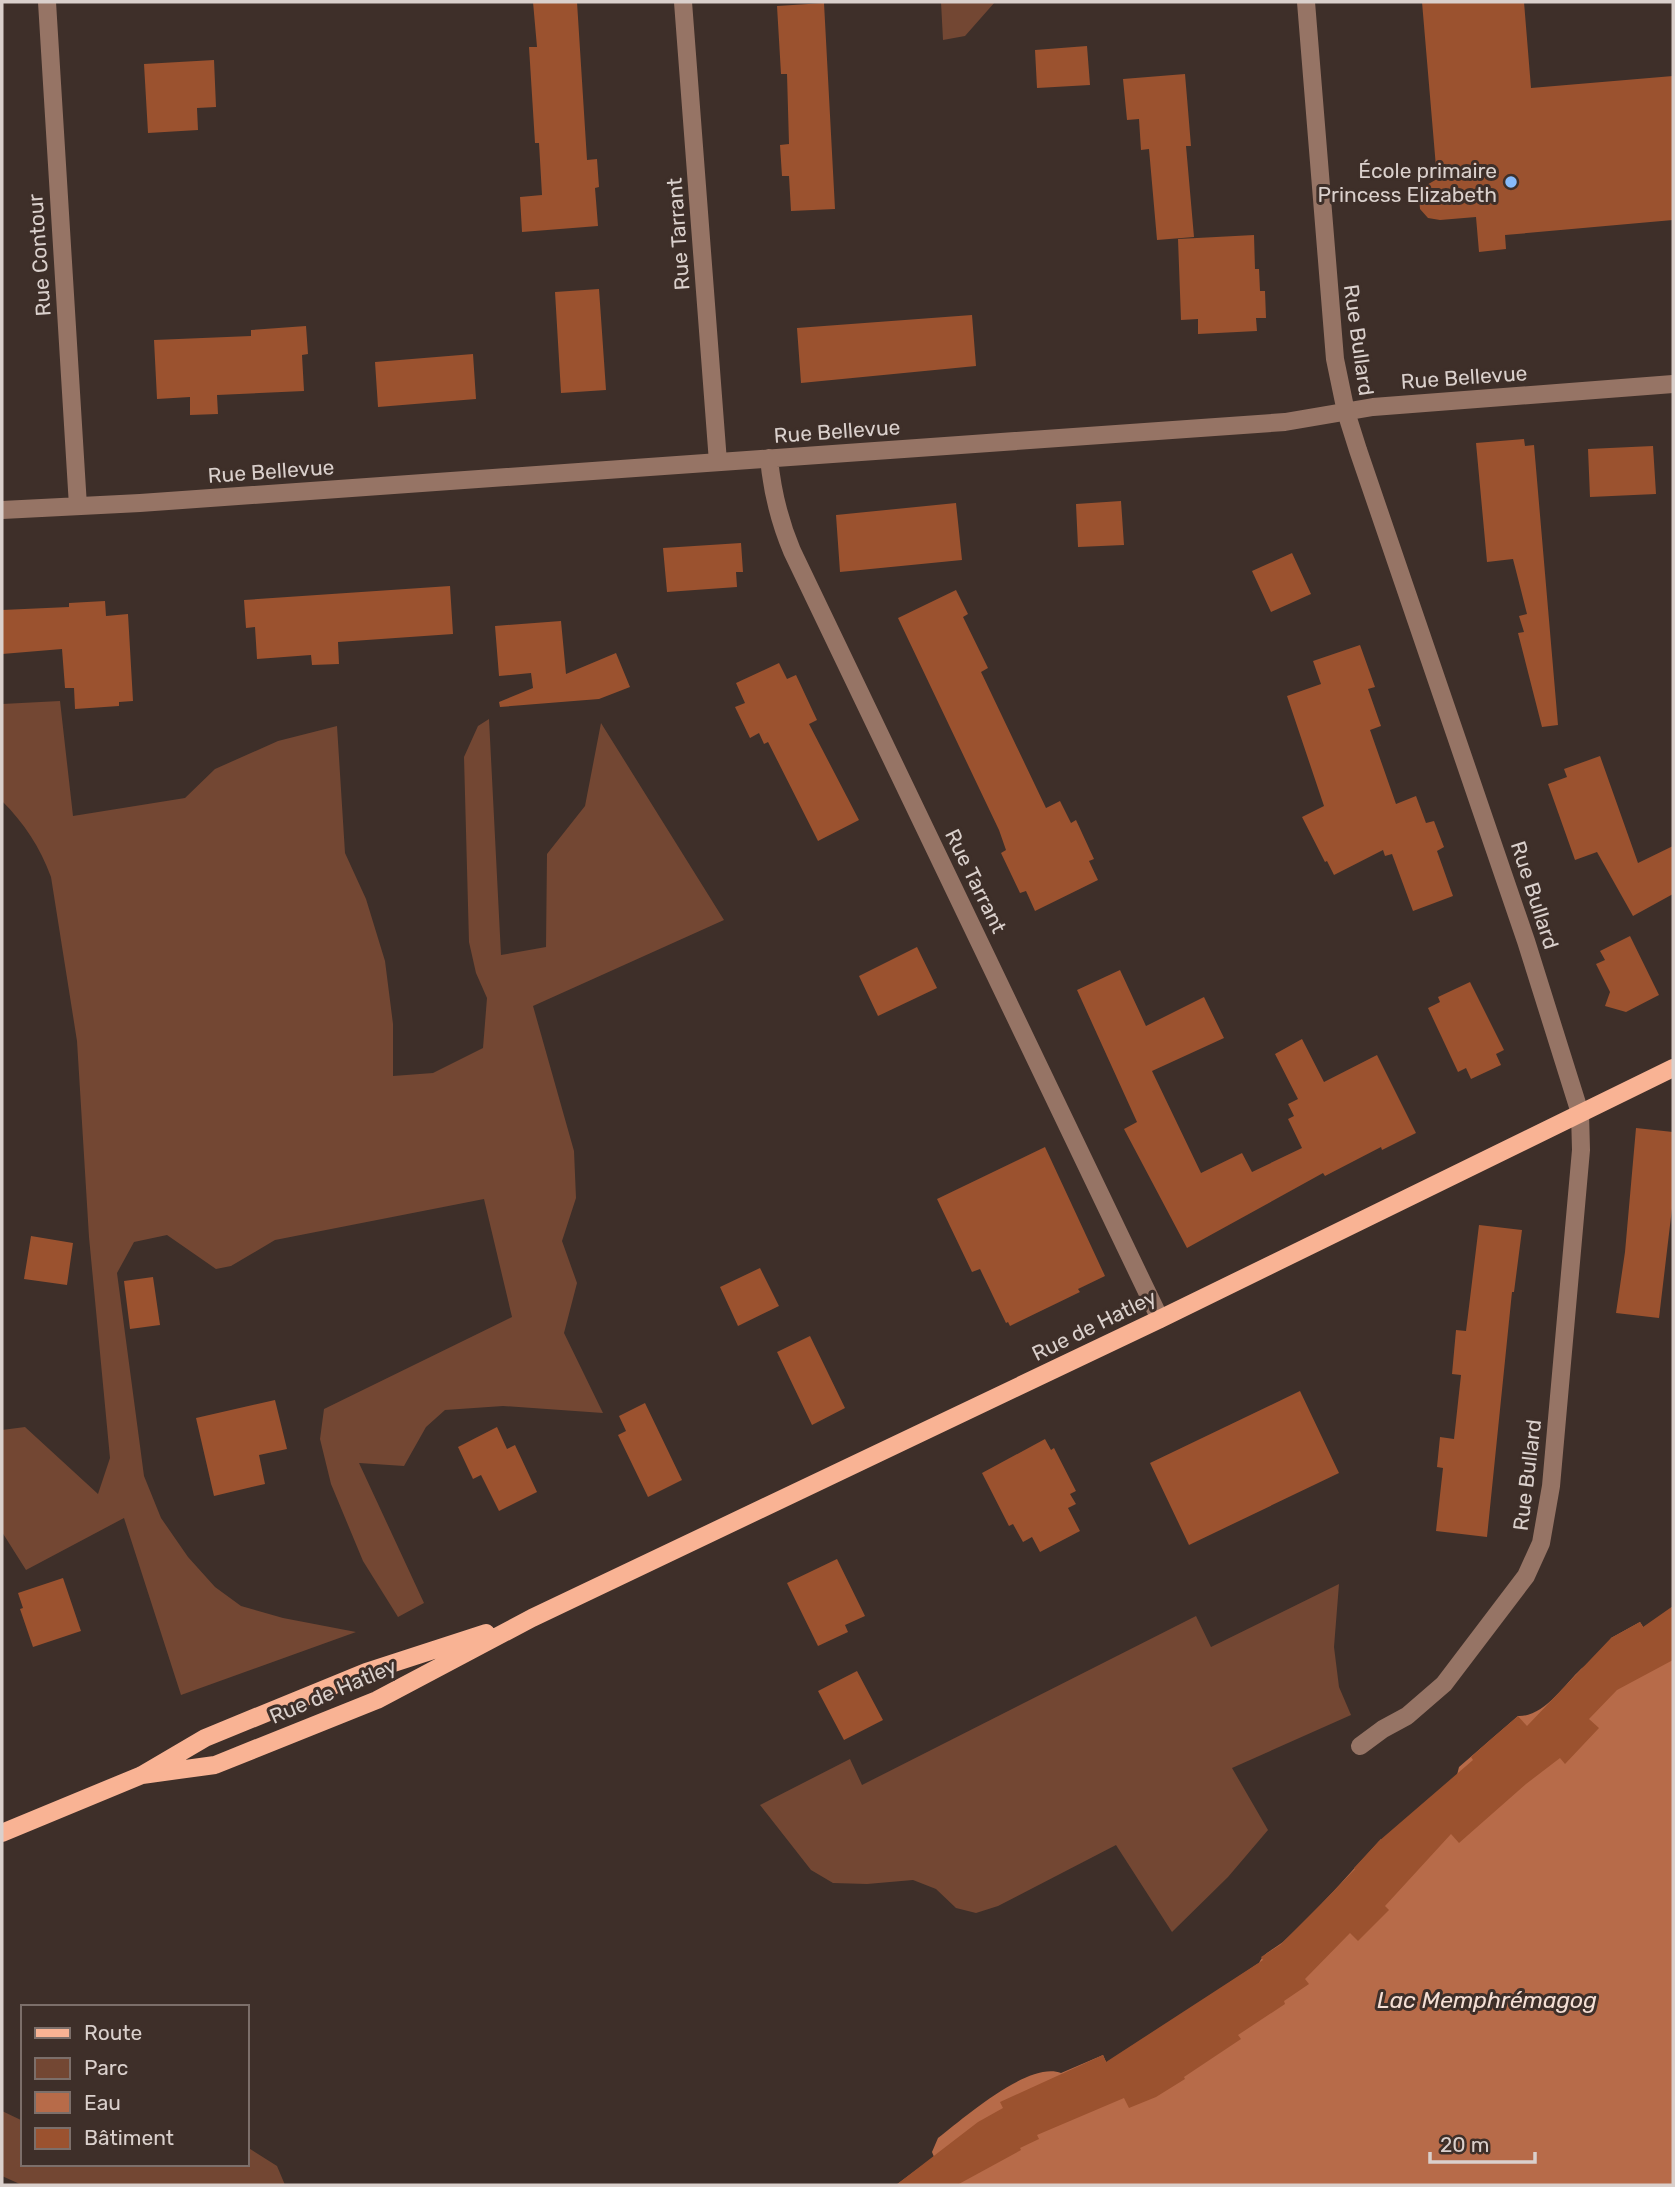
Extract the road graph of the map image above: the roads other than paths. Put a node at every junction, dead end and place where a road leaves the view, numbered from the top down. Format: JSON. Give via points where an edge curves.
{"nodes":[{"id":1,"x":47,"y":2,"type":"edge"},
{"id":2,"x":683,"y":2,"type":"edge"},
{"id":3,"x":1306,"y":2,"type":"edge"},
{"id":4,"x":1673,"y":384,"type":"edge"},
{"id":5,"x":1346,"y":412,"type":"junction"},
{"id":6,"x":769,"y":458,"type":"junction"},
{"id":7,"x":718,"y":462,"type":"junction"},
{"id":8,"x":78,"y":506,"type":"junction"},
{"id":9,"x":2,"y":510,"type":"edge"},
{"id":10,"x":1673,"y":1068,"type":"edge"},
{"id":11,"x":1580,"y":1113,"type":"junction"},
{"id":12,"x":1160,"y":1319,"type":"junction"},
{"id":13,"x":532,"y":1618,"type":"junction"},
{"id":14,"x":1360,"y":1746,"type":"dead end"},
{"id":15,"x":142,"y":1775,"type":"junction"},
{"id":16,"x":2,"y":1833,"type":"edge"}],
"edges":[{"from":1,"to":8,"type":"street","name":"Rue Contour"},
{"from":2,"to":7,"type":"street","name":"Rue Tarrant"},
{"from":3,"to":5,"type":"street","name":"Rue Bullard","via":[[1335,359]]},
{"from":4,"to":5,"type":"street","name":"Rue Bellevue"},
{"from":5,"to":6,"type":"street","name":"Rue Bellevue","via":[[1272,423]]},
{"from":5,"to":11,"type":"street","name":"Rue Bullard","via":[[1493,839]]},
{"from":6,"to":7,"type":"street","name":"Rue Bellevue"},
{"from":6,"to":12,"type":"street","name":"Rue Tarrant","via":[[779,521],[792,551]]},
{"from":7,"to":8,"type":"street","name":"Rue Bellevue"},
{"from":8,"to":9,"type":"street","name":"Rue Bellevue"},
{"from":10,"to":11,"type":"main road","name":"Rue de Hatley"},
{"from":11,"to":12,"type":"main road","name":"Rue de Hatley"},
{"from":11,"to":14,"type":"street","name":"Rue Bullard","via":[[1581,1150],[1552,1472],[1541,1543],[1526,1576],[1444,1684],[1407,1716]]},
{"from":12,"to":13,"type":"main road","name":"Rue de Hatley"},
{"from":13,"to":15,"type":"main road","name":"Rue de Hatley","via":[[366,1672],[205,1738]]},
{"from":13,"to":15,"type":"main road","name":"Rue de Hatley","via":[[377,1700],[215,1765]]},
{"from":15,"to":16,"type":"main road","name":"Rue de Hatley"}]}
